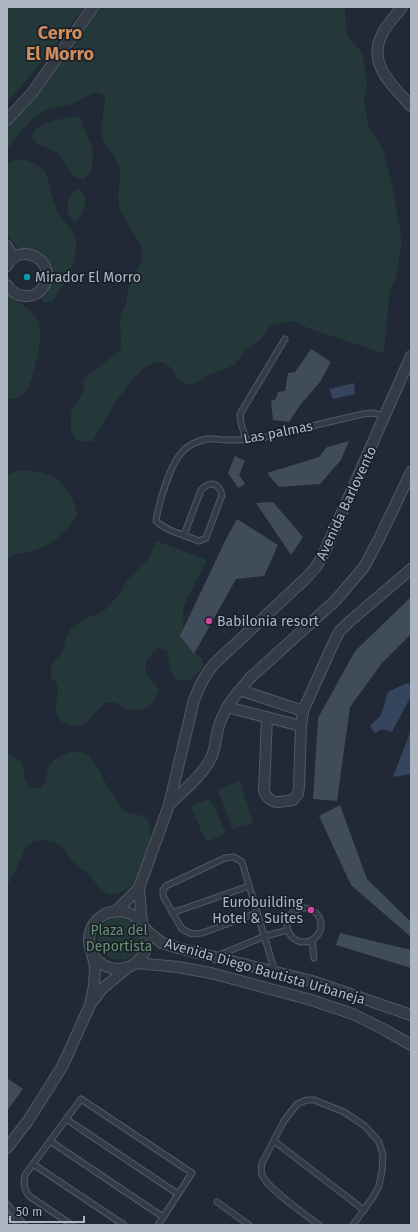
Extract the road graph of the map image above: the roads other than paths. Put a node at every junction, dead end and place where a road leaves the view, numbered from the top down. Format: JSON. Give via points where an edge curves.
{"nodes":[{"id":1,"x":93,"y":7,"type":"edge"},
{"id":2,"x":402,"y":7,"type":"edge"},
{"id":3,"x":411,"y":106,"type":"edge"},
{"id":4,"x":7,"y":120,"type":"edge"},
{"id":5,"x":7,"y":246,"type":"edge"},
{"id":6,"x":10,"y":262,"type":"edge"},
{"id":7,"x":7,"y":285,"type":"edge"},
{"id":8,"x":285,"y":339,"type":"dead end"},
{"id":9,"x":411,"y":356,"type":"edge"},
{"id":10,"x":385,"y":416,"type":"junction"},
{"id":11,"x":246,"y":440,"type":"junction"},
{"id":12,"x":411,"y":472,"type":"edge"},
{"id":13,"x":184,"y":535,"type":"junction"},
{"id":14,"x":411,"y":569,"type":"edge"},
{"id":15,"x":240,"y":690,"type":"junction"},
{"id":16,"x":228,"y":707,"type":"junction"},
{"id":17,"x":303,"y":711,"type":"junction"},
{"id":18,"x":267,"y":717,"type":"junction"},
{"id":19,"x":301,"y":726,"type":"junction"},
{"id":20,"x":169,"y":805,"type":"junction"},
{"id":21,"x":249,"y":886,"type":"junction"},
{"id":22,"x":139,"y":888,"type":"junction"},
{"id":23,"x":115,"y":912,"type":"junction"},
{"id":24,"x":172,"y":913,"type":"junction"},
{"id":25,"x":258,"y":914,"type":"junction"},
{"id":26,"x":143,"y":926,"type":"junction"},
{"id":27,"x":288,"y":930,"type":"junction"},
{"id":28,"x":265,"y":936,"type":"junction"},
{"id":29,"x":312,"y":940,"type":"junction"},
{"id":30,"x":92,"y":953,"type":"junction"},
{"id":31,"x":214,"y":957,"type":"junction"},
{"id":32,"x":314,"y":958,"type":"dead end"},
{"id":33,"x":132,"y":966,"type":"junction"},
{"id":34,"x":275,"y":972,"type":"junction"},
{"id":35,"x":90,"y":1005,"type":"junction"},
{"id":36,"x":411,"y":1015,"type":"edge"},
{"id":37,"x":411,"y":1045,"type":"edge"},
{"id":38,"x":66,"y":1119,"type":"junction"},
{"id":39,"x":50,"y":1141,"type":"junction"},
{"id":40,"x":274,"y":1141,"type":"junction"},
{"id":41,"x":7,"y":1147,"type":"edge"},
{"id":42,"x":33,"y":1164,"type":"junction"},
{"id":43,"x":178,"y":1194,"type":"junction"},
{"id":44,"x":217,"y":1202,"type":"dead end"},
{"id":45,"x":7,"y":1204,"type":"edge"},
{"id":46,"x":364,"y":1210,"type":"junction"},
{"id":47,"x":7,"y":1215,"type":"edge"},
{"id":48,"x":163,"y":1217,"type":"junction"},
{"id":49,"x":23,"y":1225,"type":"edge"},
{"id":50,"x":72,"y":1225,"type":"edge"},
{"id":51,"x":124,"y":1225,"type":"edge"},
{"id":52,"x":158,"y":1225,"type":"edge"},
{"id":53,"x":249,"y":1225,"type":"edge"},
{"id":54,"x":319,"y":1225,"type":"edge"},
{"id":55,"x":353,"y":1225,"type":"edge"}],
"edges":[{"from":1,"to":4,"type":"street","via":[[32,93]]},
{"from":2,"to":3,"type":"street","via":[[382,34],[378,59],[385,78]]},
{"from":5,"to":6,"type":"street"},
{"from":6,"to":7,"type":"street","via":[[20,255],[35,256],[44,264],[47,278],[41,290],[29,296],[16,294]]},
{"from":8,"to":11,"type":"lane","via":[[240,414]]},
{"from":9,"to":10,"type":"street","name":"Avenida Barlovento"},
{"from":10,"to":11,"type":"lane","name":"Las palmas","via":[[363,414]]},
{"from":10,"to":20,"type":"street","name":"Avenida Barlovento","via":[[316,566],[294,590],[219,659],[202,680],[194,700]]},
{"from":11,"to":13,"type":"lane","name":"Las palmas","via":[[206,439],[194,443],[176,459],[156,521],[161,526]]},
{"from":12,"to":15,"type":"street","via":[[364,567],[335,601]]},
{"from":13,"to":13,"type":"lane","name":"Las palmas","via":[[199,541],[206,538],[222,495],[217,485],[205,485],[201,490]]},
{"from":14,"to":17,"type":"street","via":[[340,632]]},
{"from":15,"to":16,"type":"street"},
{"from":15,"to":17,"type":"street"},
{"from":16,"to":18,"type":"street"},
{"from":16,"to":20,"type":"street","via":[[220,722],[212,755],[203,770]]},
{"from":17,"to":19,"type":"street"},
{"from":18,"to":19,"type":"street"},
{"from":18,"to":19,"type":"street","via":[[264,792],[267,799],[275,803],[292,800],[298,794]]},
{"from":20,"to":22,"type":"street","name":"Avenida Barlovento"},
{"from":21,"to":24,"type":"lane"},
{"from":21,"to":24,"type":"lane","via":[[242,862],[234,857],[225,858],[166,886],[163,896]]},
{"from":21,"to":25,"type":"lane"},
{"from":22,"to":23,"type":"street","name":"Avenida Barlovento"},
{"from":22,"to":26,"type":"street","name":"Avenida Barlovento"},
{"from":23,"to":26,"type":"street","via":[[125,912],[134,916]]},
{"from":23,"to":30,"type":"street","via":[[104,915],[90,932]]},
{"from":24,"to":25,"type":"lane","via":[[182,930],[192,934],[202,934]]},
{"from":25,"to":28,"type":"lane"},
{"from":26,"to":31,"type":"street","name":"Avenida Diego Bautista Urbaneja","via":[[162,943]]},
{"from":26,"to":33,"type":"street","via":[[147,938],[146,948],[143,956]]},
{"from":27,"to":28,"type":"lane"},
{"from":27,"to":29,"type":"lane","via":[[293,938],[302,942]]},
{"from":27,"to":29,"type":"lane","via":[[287,920],[292,912],[301,907],[311,908],[319,914],[322,924],[319,933]]},
{"from":28,"to":31,"type":"lane"},
{"from":28,"to":34,"type":"lane"},
{"from":29,"to":32,"type":"lane"},
{"from":30,"to":33,"type":"street","via":[[107,967],[117,969]]},
{"from":30,"to":35,"type":"street","via":[[95,967]]},
{"from":31,"to":34,"type":"street","name":"Avenida Diego Bautista Urbaneja"},
{"from":33,"to":35,"type":"street","via":[[102,989]]},
{"from":33,"to":37,"type":"street","name":"Avenida Diego Bautista Urbaneja","via":[[178,966],[311,1000],[353,1014]]},
{"from":34,"to":36,"type":"street","name":"Avenida Diego Bautista Urbaneja","via":[[312,981]]},
{"from":35,"to":41,"type":"street","via":[[62,1065],[27,1122]]},
{"from":38,"to":39,"type":"lane"},
{"from":38,"to":43,"type":"lane"},
{"from":38,"to":43,"type":"lane","via":[[81,1099],[192,1173]]},
{"from":39,"to":42,"type":"lane"},
{"from":39,"to":48,"type":"lane"},
{"from":40,"to":46,"type":"lane"},
{"from":40,"to":46,"type":"lane","via":[[284,1121],[297,1104],[307,1100],[314,1100],[344,1112],[365,1126],[379,1142],[383,1155],[379,1186]]},
{"from":40,"to":54,"type":"lane","via":[[262,1163],[262,1176],[275,1190]]},
{"from":42,"to":50,"type":"lane","via":[[25,1175],[24,1190]]},
{"from":42,"to":51,"type":"lane"},
{"from":43,"to":48,"type":"lane"},
{"from":44,"to":53,"type":"lane"},
{"from":45,"to":49,"type":"lane"},
{"from":46,"to":55,"type":"lane"},
{"from":47,"to":49,"type":"lane"},
{"from":48,"to":52,"type":"lane"}]}
